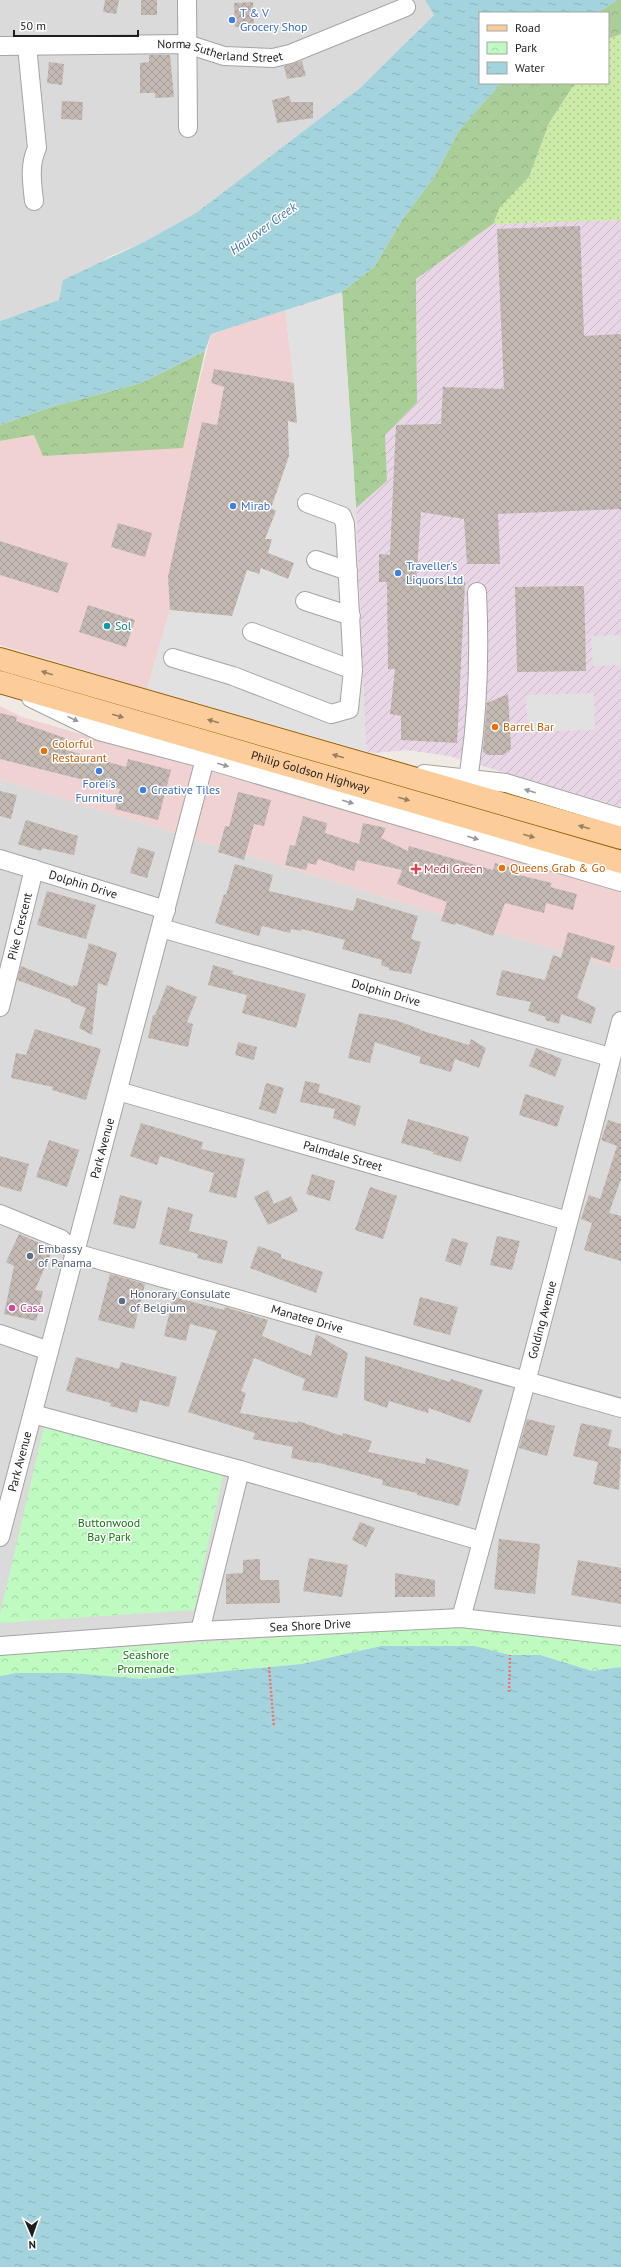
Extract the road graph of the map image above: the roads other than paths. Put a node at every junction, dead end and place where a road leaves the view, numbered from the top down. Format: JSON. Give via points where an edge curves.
{"nodes":[{"id":1,"x":187,"y":0,"type":"edge"},
{"id":2,"x":406,"y":7,"type":"dead end"},
{"id":3,"x":187,"y":44,"type":"junction"},
{"id":4,"x":0,"y":46,"type":"edge"},
{"id":5,"x":27,"y":46,"type":"junction"},
{"id":6,"x":188,"y":128,"type":"dead end"},
{"id":7,"x":34,"y":201,"type":"dead end"},
{"id":8,"x":307,"y":503,"type":"dead end"},
{"id":9,"x":316,"y":560,"type":"dead end"},
{"id":10,"x":348,"y":571,"type":"junction"},
{"id":11,"x":477,"y":592,"type":"dead end"},
{"id":12,"x":305,"y":601,"type":"dead end"},
{"id":13,"x":351,"y":616,"type":"junction"},
{"id":14,"x":252,"y":632,"type":"dead end"},
{"id":15,"x":173,"y":658,"type":"dead end"},
{"id":16,"x":0,"y":659,"type":"edge"},
{"id":17,"x":353,"y":670,"type":"junction"},
{"id":18,"x":0,"y":682,"type":"edge"},
{"id":19,"x":205,"y":759,"type":"junction"},
{"id":20,"x":385,"y":770,"type":"junction"},
{"id":21,"x":468,"y":779,"type":"junction"},
{"id":22,"x":621,"y":818,"type":"edge"},
{"id":23,"x":621,"y":838,"type":"edge"},
{"id":24,"x":0,"y":859,"type":"edge"},
{"id":25,"x":621,"y":862,"type":"edge"},
{"id":26,"x":34,"y":869,"type":"junction"},
{"id":27,"x":621,"y":882,"type":"edge"},
{"id":28,"x":166,"y":910,"type":"junction"},
{"id":29,"x":161,"y":928,"type":"junction"},
{"id":30,"x":0,"y":1007,"type":"edge"},
{"id":31,"x":621,"y":1021,"type":"edge"},
{"id":32,"x":610,"y":1057,"type":"junction"},
{"id":33,"x":118,"y":1091,"type":"junction"},
{"id":34,"x":0,"y":1214,"type":"edge"},
{"id":35,"x":568,"y":1222,"type":"junction"},
{"id":36,"x":75,"y":1253,"type":"junction"},
{"id":37,"x":0,"y":1334,"type":"edge"},
{"id":38,"x":49,"y":1351,"type":"junction"},
{"id":39,"x":526,"y":1382,"type":"junction"},
{"id":40,"x":621,"y":1408,"type":"edge"},
{"id":41,"x":32,"y":1414,"type":"junction"},
{"id":42,"x":240,"y":1470,"type":"junction"},
{"id":43,"x":0,"y":1537,"type":"edge"},
{"id":44,"x":481,"y":1541,"type":"junction"},
{"id":45,"x":461,"y":1618,"type":"junction"},
{"id":46,"x":200,"y":1631,"type":"junction"},
{"id":47,"x":621,"y":1636,"type":"edge"},
{"id":48,"x":0,"y":1646,"type":"edge"}],
"edges":[{"from":1,"to":3,"type":"street"},
{"from":2,"to":3,"type":"street","name":"Norma Sutherland Street","via":[[290,54],[273,58],[224,56]]},
{"from":3,"to":5,"type":"street","name":"Norma Sutherland Street"},
{"from":3,"to":6,"type":"street"},
{"from":4,"to":5,"type":"street","name":"Norma Sutherland Street"},
{"from":5,"to":7,"type":"street","via":[[37,148],[31,169]]},
{"from":8,"to":10,"type":"street","via":[[342,516],[345,524]]},
{"from":9,"to":10,"type":"street"},
{"from":10,"to":13,"type":"street"},
{"from":11,"to":21,"type":"street","via":[[480,643],[474,743]]},
{"from":12,"to":13,"type":"street"},
{"from":13,"to":17,"type":"street"},
{"from":14,"to":17,"type":"street"},
{"from":15,"to":17,"type":"street","via":[[233,676],[331,714],[350,709]]},
{"from":20,"to":16,"type":"main road","name":"Philip Goldson Highway","one_way":true},
{"from":18,"to":19,"type":"street","one_way":true,"via":[[99,731]]},
{"from":18,"to":25,"type":"main road","name":"Philip Goldson Highway","one_way":true},
{"from":19,"to":27,"type":"street","one_way":true},
{"from":19,"to":28,"type":"street","name":"Park Avenue"},
{"from":20,"to":21,"type":"street"},
{"from":23,"to":20,"type":"main road","name":"Philip Goldson Highway","one_way":true},
{"from":22,"to":21,"type":"street","one_way":true,"via":[[506,783]]},
{"from":24,"to":26,"type":"street","name":"Dolphin Drive"},
{"from":26,"to":28,"type":"street","name":"Dolphin Drive"},
{"from":26,"to":30,"type":"street","name":"Pike Crescent"},
{"from":28,"to":29,"type":"street","name":"Park Avenue"},
{"from":29,"to":32,"type":"street","name":"Dolphin Drive"},
{"from":29,"to":33,"type":"street","name":"Park Avenue"},
{"from":31,"to":32,"type":"street","name":"Golding Avenue"},
{"from":32,"to":35,"type":"street","name":"Golding Avenue"},
{"from":33,"to":35,"type":"street","name":"Palmdale Street"},
{"from":33,"to":36,"type":"street","name":"Park Avenue"},
{"from":34,"to":36,"type":"street","name":"Manatee Drive","via":[[61,1239]]},
{"from":35,"to":39,"type":"street","name":"Golding Avenue"},
{"from":36,"to":38,"type":"street","name":"Park Avenue"},
{"from":36,"to":39,"type":"street","name":"Manatee Drive"},
{"from":37,"to":38,"type":"street"},
{"from":38,"to":41,"type":"street","name":"Park Avenue"},
{"from":39,"to":40,"type":"street","name":"Manatee Drive"},
{"from":39,"to":44,"type":"street","name":"Golding Avenue"},
{"from":41,"to":42,"type":"street"},
{"from":41,"to":43,"type":"street","name":"Park Avenue"},
{"from":42,"to":44,"type":"street"},
{"from":42,"to":46,"type":"street"},
{"from":44,"to":45,"type":"street","name":"Golding Avenue"},
{"from":45,"to":46,"type":"street","name":"Sea Shore Drive"},
{"from":45,"to":47,"type":"street","name":"Sea Shore Drive"},
{"from":46,"to":48,"type":"street","name":"Sea Shore Drive"}]}
